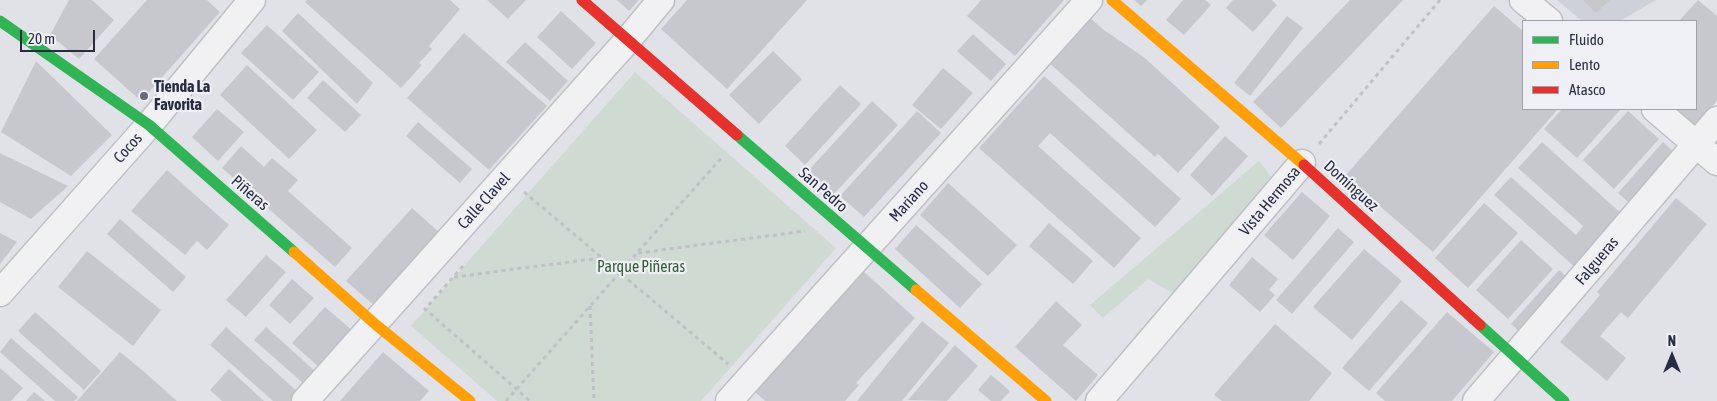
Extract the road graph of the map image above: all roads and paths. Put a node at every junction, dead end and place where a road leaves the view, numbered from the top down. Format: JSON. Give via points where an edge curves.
{"nodes":[{"id":1,"x":252,"y":0,"type":"edge"},
{"id":2,"x":582,"y":0,"type":"edge"},
{"id":3,"x":661,"y":0,"type":"edge"},
{"id":4,"x":1089,"y":0,"type":"edge"},
{"id":5,"x":1112,"y":0,"type":"edge"},
{"id":6,"x":1440,"y":0,"type":"edge"},
{"id":7,"x":1523,"y":0,"type":"edge"},
{"id":8,"x":1,"y":18,"type":"edge"},
{"id":9,"x":1548,"y":20,"type":"edge"},
{"id":10,"x":627,"y":41,"type":"junction"},
{"id":11,"x":1656,"y":110,"type":"edge"},
{"id":12,"x":1717,"y":120,"type":"edge"},
{"id":13,"x":149,"y":125,"type":"junction"},
{"id":14,"x":739,"y":138,"type":"junction"},
{"id":15,"x":1697,"y":143,"type":"junction"},
{"id":16,"x":1717,"y":162,"type":"edge"},
{"id":17,"x":1302,"y":163,"type":"junction"},
{"id":18,"x":506,"y":176,"type":"junction"},
{"id":19,"x":531,"y":189,"type":"dead end"},
{"id":20,"x":527,"y":194,"type":"junction"},
{"id":21,"x":522,"y":200,"type":"dead end"},
{"id":22,"x":806,"y":231,"type":"dead end"},
{"id":23,"x":866,"y":249,"type":"junction"},
{"id":24,"x":637,"y":253,"type":"junction"},
{"id":25,"x":602,"y":258,"type":"junction"},
{"id":26,"x":466,"y":263,"type":"dead end"},
{"id":27,"x":620,"y":273,"type":"junction"},
{"id":28,"x":453,"y":277,"type":"junction"},
{"id":29,"x":0,"y":293,"type":"edge"},
{"id":30,"x":590,"y":306,"type":"junction"},
{"id":31,"x":375,"y":324,"type":"junction"},
{"id":32,"x":1516,"y":356,"type":"junction"},
{"id":33,"x":747,"y":380,"type":"junction"},
{"id":34,"x":516,"y":389,"type":"junction"},
{"id":35,"x":306,"y":401,"type":"edge"},
{"id":36,"x":470,"y":401,"type":"edge"},
{"id":37,"x":506,"y":401,"type":"edge"},
{"id":38,"x":530,"y":401,"type":"edge"},
{"id":39,"x":594,"y":401,"type":"edge"},
{"id":40,"x":729,"y":401,"type":"edge"},
{"id":41,"x":1046,"y":401,"type":"edge"},
{"id":42,"x":1099,"y":401,"type":"edge"},
{"id":43,"x":1476,"y":401,"type":"edge"},
{"id":44,"x":1564,"y":401,"type":"edge"}],
"edges":[{"from":1,"to":13,"type":"street","name":"Cocos"},
{"from":2,"to":10,"type":"street","name":"San Pedro"},
{"from":3,"to":10,"type":"street","name":"Calle Clavel"},
{"from":4,"to":23,"type":"street","name":"Mariano"},
{"from":5,"to":17,"type":"street","name":"Domínguez"},
{"from":6,"to":17,"type":"path","name":"Vista Hermosa"},
{"from":7,"to":9,"type":"street"},
{"from":8,"to":13,"type":"street","name":"Piñeras"},
{"from":10,"to":14,"type":"street","name":"San Pedro"},
{"from":10,"to":18,"type":"street","name":"Calle Clavel"},
{"from":11,"to":15,"type":"street"},
{"from":12,"to":15,"type":"street","name":"Falgueras"},
{"from":13,"to":29,"type":"street","name":"Cocos"},
{"from":13,"to":31,"type":"street","name":"Piñeras"},
{"from":14,"to":23,"type":"street","name":"San Pedro"},
{"from":14,"to":24,"type":"path"},
{"from":15,"to":16,"type":"street"},
{"from":15,"to":32,"type":"street","name":"Falgueras"},
{"from":17,"to":32,"type":"street","name":"Domínguez"},
{"from":17,"to":42,"type":"street","name":"Vista Hermosa"},
{"from":18,"to":20,"type":"path"},
{"from":18,"to":31,"type":"street","name":"Calle Clavel"},
{"from":19,"to":20,"type":"path"},
{"from":20,"to":21,"type":"path"},
{"from":20,"to":25,"type":"path"},
{"from":22,"to":24,"type":"path"},
{"from":23,"to":33,"type":"street","name":"Mariano"},
{"from":23,"to":41,"type":"street","name":"San Pedro"},
{"from":24,"to":27,"type":"path"},
{"from":25,"to":27,"type":"path"},
{"from":25,"to":28,"type":"path"},
{"from":26,"to":28,"type":"path"},
{"from":27,"to":30,"type":"path"},
{"from":27,"to":33,"type":"path"},
{"from":28,"to":34,"type":"path","via":[[425,310]]},
{"from":30,"to":34,"type":"path"},
{"from":30,"to":39,"type":"path"},
{"from":31,"to":35,"type":"street","name":"Calle Clavel"},
{"from":31,"to":36,"type":"street","name":"Piñeras"},
{"from":32,"to":43,"type":"street","name":"Falgueras"},
{"from":32,"to":44,"type":"street","name":"Domínguez"},
{"from":33,"to":40,"type":"street","name":"Mariano"},
{"from":34,"to":37,"type":"path"},
{"from":34,"to":38,"type":"path"}]}
